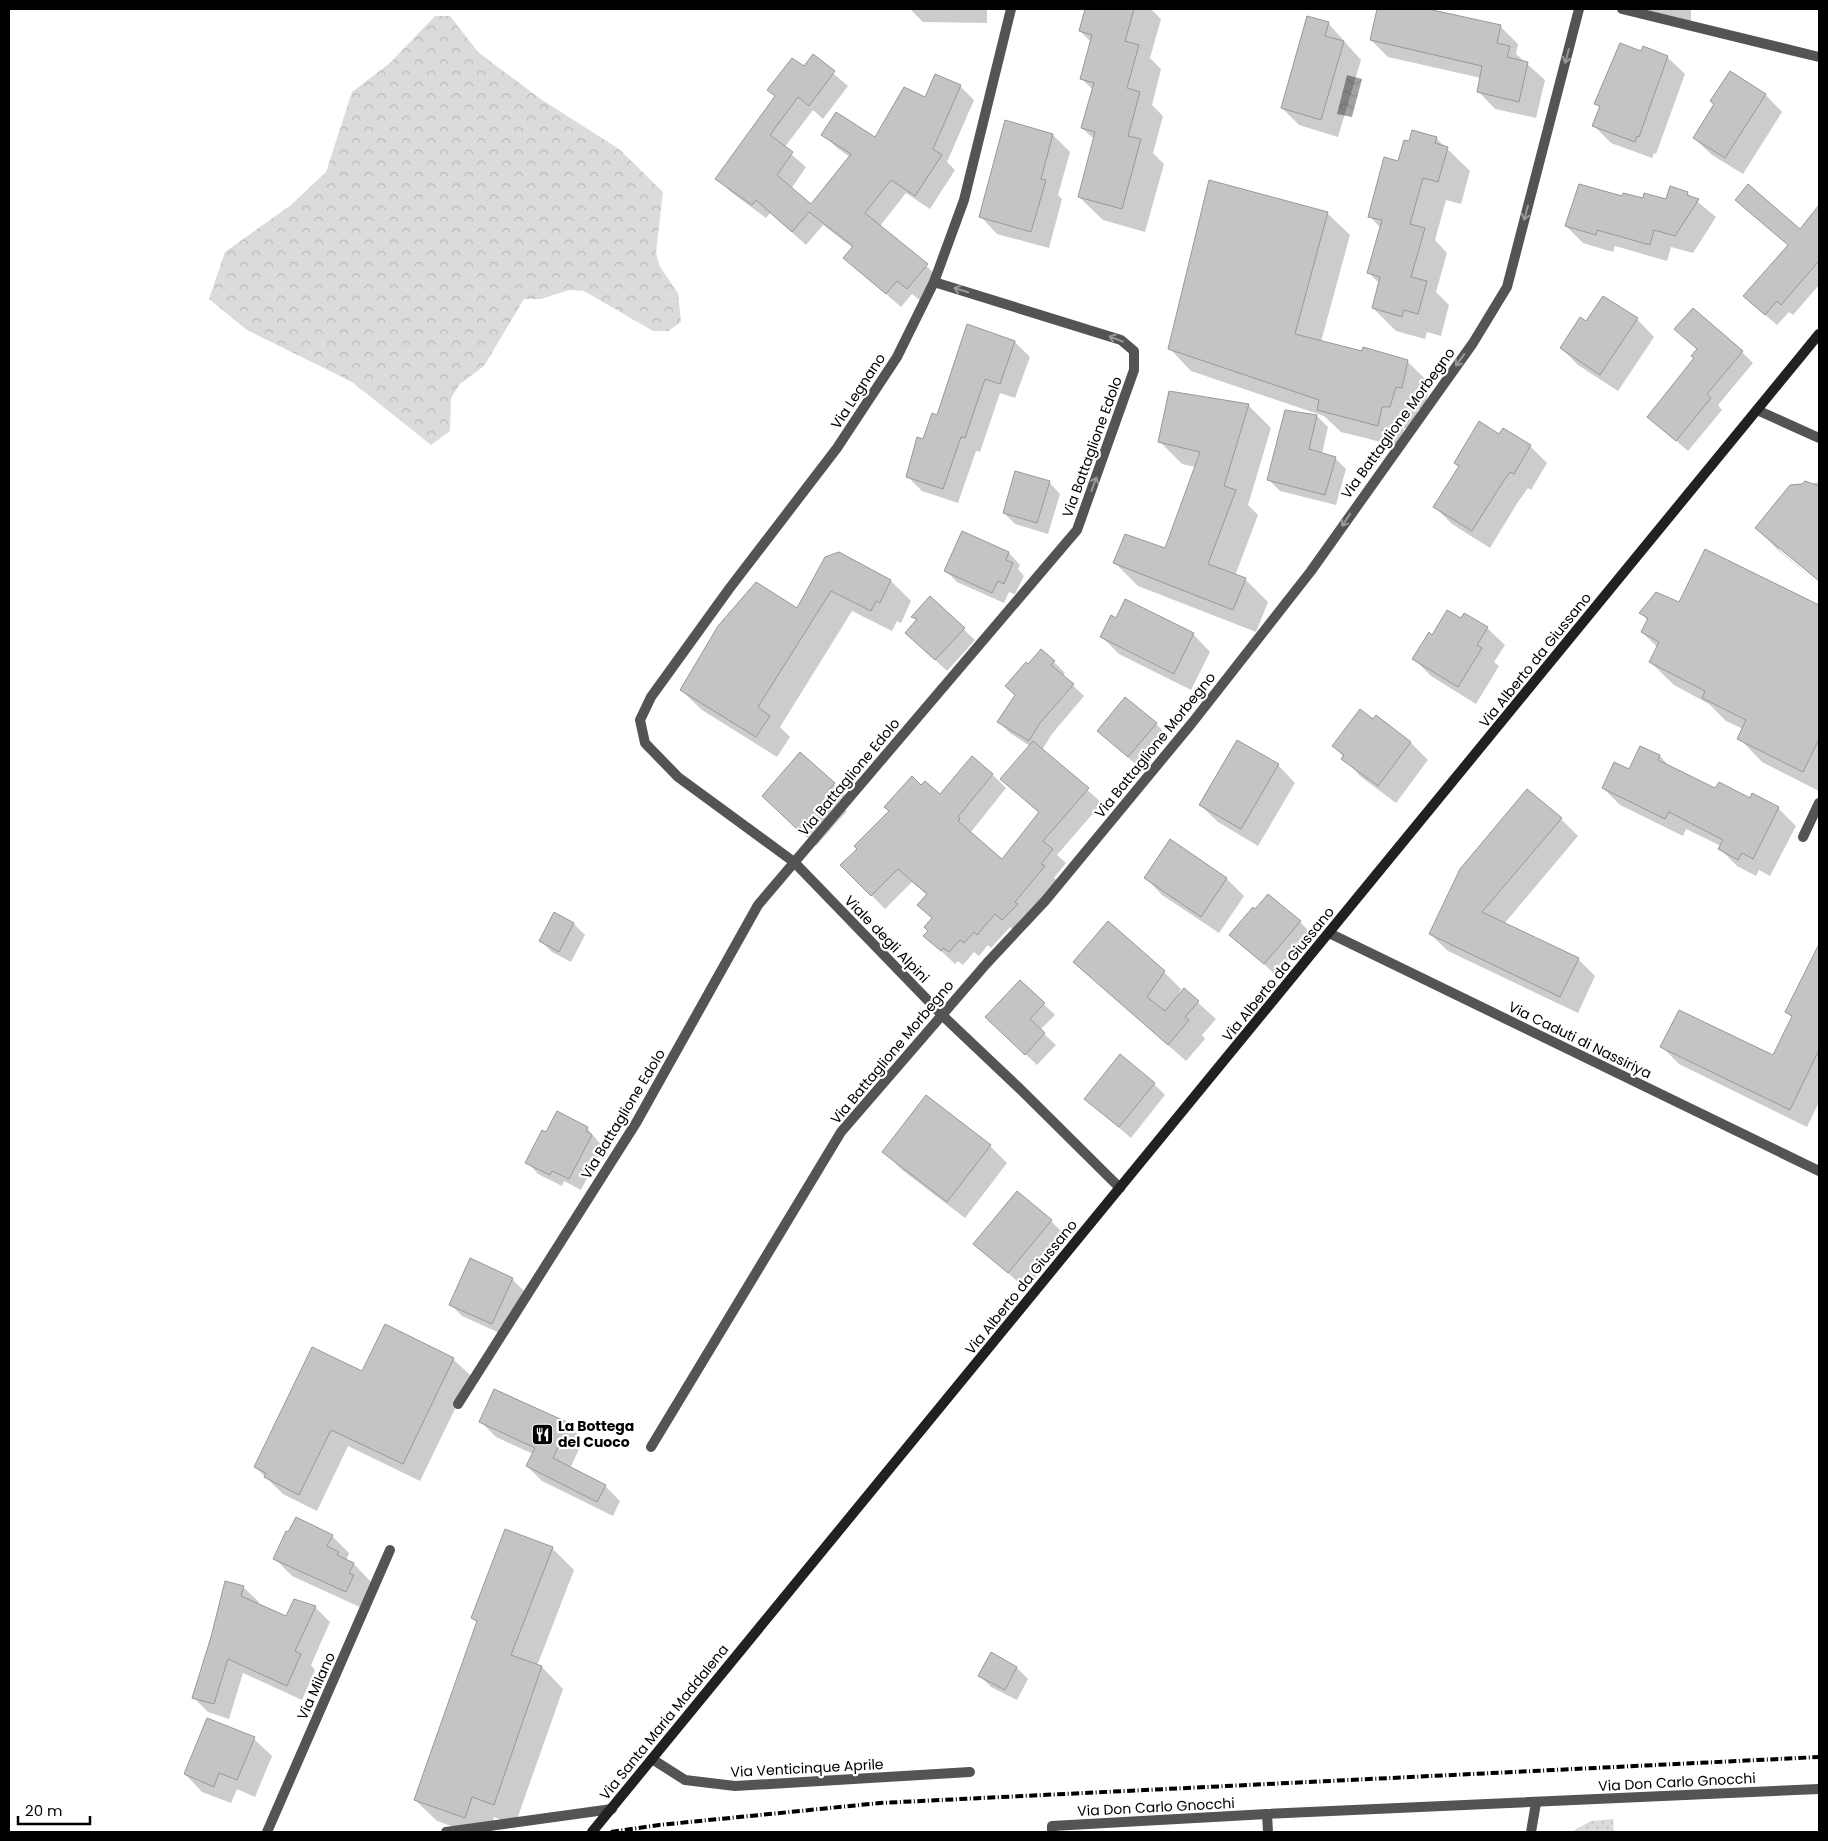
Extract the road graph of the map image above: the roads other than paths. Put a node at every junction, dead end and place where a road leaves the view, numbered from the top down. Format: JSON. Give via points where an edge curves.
{"nodes":[{"id":1,"x":1011,"y":9,"type":"edge"},
{"id":2,"x":1580,"y":9,"type":"edge"},
{"id":3,"x":1622,"y":9,"type":"edge"},
{"id":4,"x":1819,"y":57,"type":"edge"},
{"id":5,"x":934,"y":282,"type":"junction"},
{"id":6,"x":1819,"y":334,"type":"edge"},
{"id":7,"x":1757,"y":410,"type":"junction"},
{"id":8,"x":1819,"y":438,"type":"edge"},
{"id":9,"x":645,"y":743,"type":"joint"},
{"id":10,"x":1819,"y":803,"type":"edge"},
{"id":11,"x":1803,"y":837,"type":"dead end"},
{"id":12,"x":794,"y":862,"type":"junction"},
{"id":13,"x":1329,"y":932,"type":"junction"},
{"id":14,"x":942,"y":1015,"type":"junction"},
{"id":15,"x":1819,"y":1172,"type":"edge"},
{"id":16,"x":1120,"y":1188,"type":"junction"},
{"id":17,"x":458,"y":1404,"type":"dead end"},
{"id":18,"x":651,"y":1447,"type":"dead end"},
{"id":19,"x":390,"y":1550,"type":"dead end"},
{"id":20,"x":757,"y":1629,"type":"joint"},
{"id":21,"x":652,"y":1759,"type":"junction"},
{"id":22,"x":970,"y":1772,"type":"dead end"},
{"id":23,"x":1819,"y":1789,"type":"edge"},
{"id":24,"x":1536,"y":1803,"type":"junction"},
{"id":25,"x":612,"y":1809,"type":"junction"},
{"id":26,"x":1267,"y":1814,"type":"junction"},
{"id":27,"x":267,"y":1832,"type":"edge"},
{"id":28,"x":446,"y":1832,"type":"edge"},
{"id":29,"x":592,"y":1832,"type":"edge"},
{"id":30,"x":1052,"y":1832,"type":"edge"},
{"id":31,"x":1268,"y":1832,"type":"edge"},
{"id":32,"x":1531,"y":1832,"type":"edge"}],
"edges":[{"from":1,"to":5,"type":"street","name":"Via Legnano","via":[[964,200]]},
{"from":2,"to":14,"type":"street","name":"Via Battaglione Morbegno","one_way":true,"via":[[1507,287],[1473,343],[1311,571],[1192,723],[1044,901]]},
{"from":3,"to":4,"type":"street"},
{"from":5,"to":9,"type":"street","name":"Via Legnano","via":[[897,357],[837,448],[728,589],[651,697],[640,720]]},
{"from":12,"to":5,"type":"street","name":"Via Battaglione Edolo","one_way":true,"via":[[1077,530],[1134,370],[1134,351],[1121,340]]},
{"from":6,"to":7,"type":"street","name":"Via Alberto da Giussano"},
{"from":7,"to":8,"type":"street"},
{"from":7,"to":13,"type":"street","name":"Via Alberto da Giussano"},
{"from":9,"to":12,"type":"street","name":"Viale degli Alpini","via":[[678,777]]},
{"from":10,"to":11,"type":"street"},
{"from":12,"to":14,"type":"street","name":"Viale degli Alpini"},
{"from":12,"to":17,"type":"street","name":"Via Battaglione Edolo","via":[[758,905],[636,1123]]},
{"from":13,"to":15,"type":"street","name":"Via Caduti di Nassiriya"},
{"from":13,"to":16,"type":"street","name":"Via Alberto da Giussano"},
{"from":14,"to":16,"type":"street","name":"Viale degli Alpini"},
{"from":14,"to":18,"type":"street","name":"Via Battaglione Morbegno","via":[[842,1132]]},
{"from":16,"to":20,"type":"street","name":"Via Alberto da Giussano"},
{"from":19,"to":27,"type":"street","name":"Via Milano"},
{"from":20,"to":21,"type":"street","name":"Via Santa Maria Maddalena"},
{"from":21,"to":22,"type":"street","name":"Via Venticinque Aprile","via":[[685,1780],[735,1786]]},
{"from":21,"to":25,"type":"street","name":"Via Santa Maria Maddalena"},
{"from":23,"to":24,"type":"street","name":"Via Don Carlo Gnocchi"},
{"from":24,"to":26,"type":"street","name":"Via Don Carlo Gnocchi"},
{"from":24,"to":32,"type":"street"},
{"from":25,"to":28,"type":"street"},
{"from":25,"to":29,"type":"street","name":"Via Santa Maria Maddalena"},
{"from":26,"to":30,"type":"street","name":"Via Don Carlo Gnocchi","via":[[1052,1826]]},
{"from":26,"to":31,"type":"street"}]}
